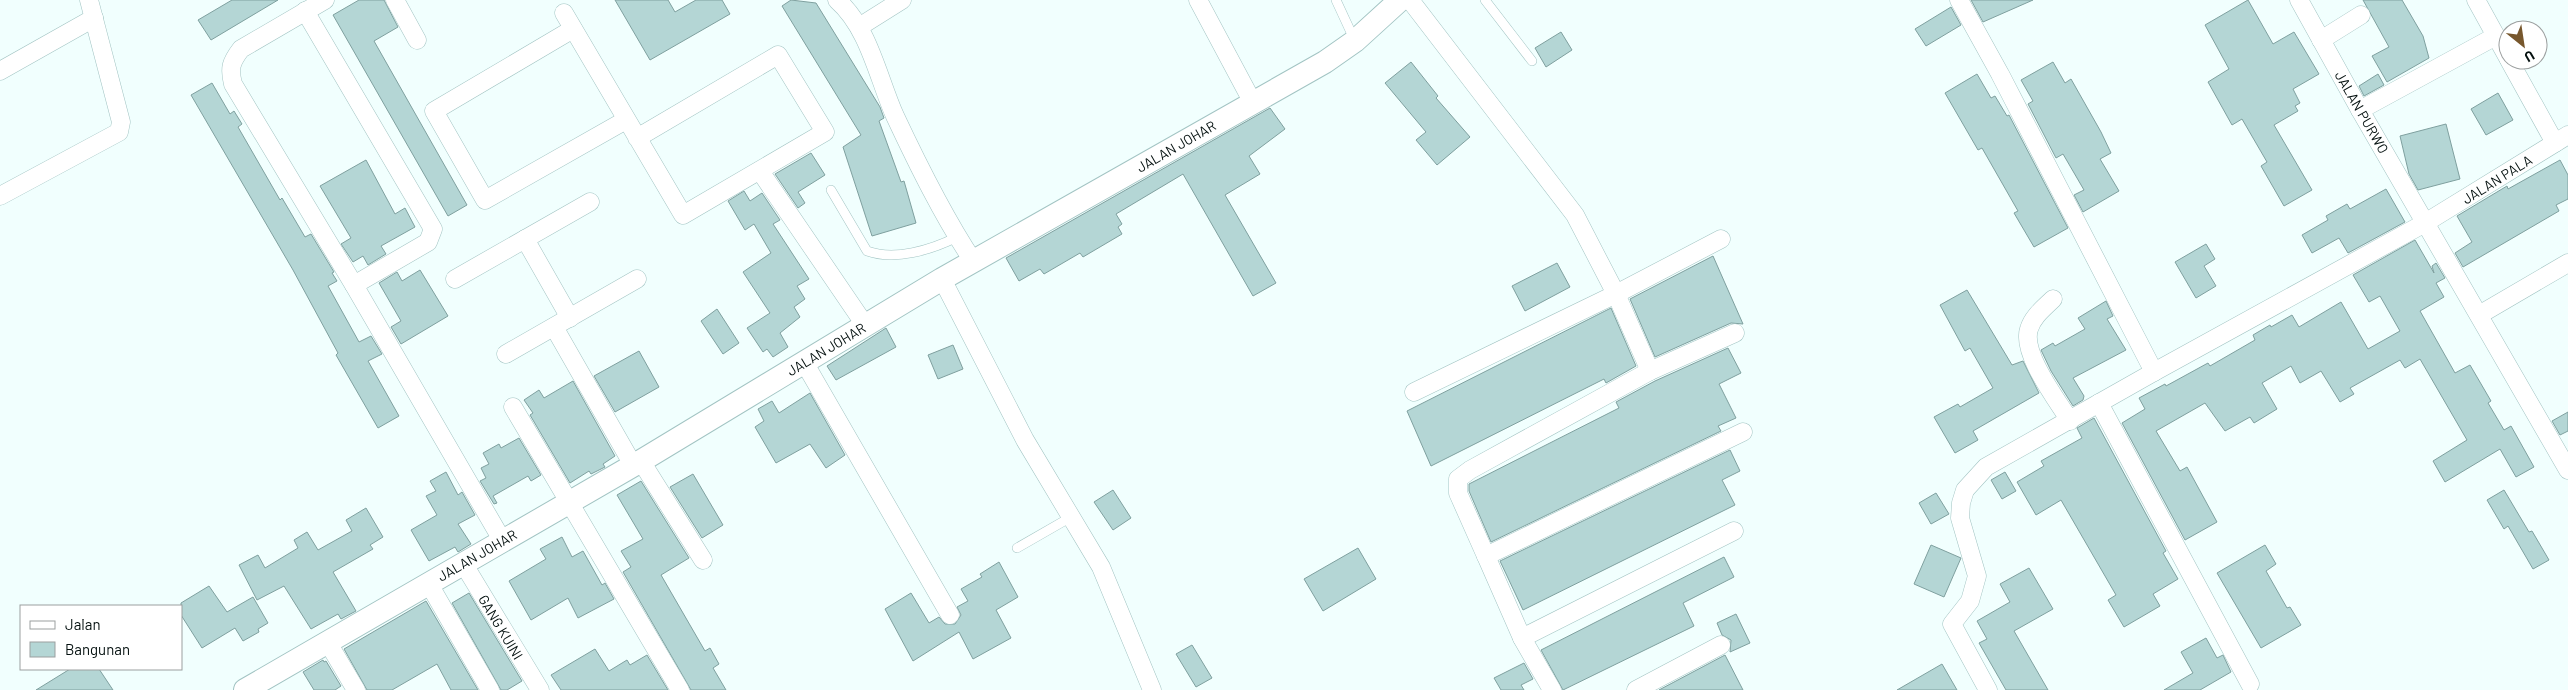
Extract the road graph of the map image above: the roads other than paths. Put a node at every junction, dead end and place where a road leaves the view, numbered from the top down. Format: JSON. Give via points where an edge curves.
{"nodes":[{"id":1,"x":89,"y":0,"type":"edge"},
{"id":2,"x":325,"y":0,"type":"edge"},
{"id":3,"x":395,"y":0,"type":"edge"},
{"id":4,"x":837,"y":0,"type":"edge"},
{"id":5,"x":902,"y":0,"type":"edge"},
{"id":6,"x":1198,"y":0,"type":"edge"},
{"id":7,"x":1336,"y":0,"type":"edge"},
{"id":8,"x":1400,"y":0,"type":"edge"},
{"id":9,"x":1410,"y":0,"type":"edge"},
{"id":10,"x":1485,"y":0,"type":"edge"},
{"id":11,"x":1959,"y":0,"type":"edge"},
{"id":12,"x":2299,"y":0,"type":"edge"},
{"id":13,"x":2476,"y":0,"type":"edge"},
{"id":14,"x":305,"y":11,"type":"junction"},
{"id":15,"x":564,"y":13,"type":"dead end"},
{"id":16,"x":2361,"y":15,"type":"dead end"},
{"id":17,"x":94,"y":18,"type":"junction"},
{"id":18,"x":859,"y":27,"type":"junction"},
{"id":19,"x":573,"y":29,"type":"junction"},
{"id":20,"x":2496,"y":36,"type":"junction"},
{"id":21,"x":417,"y":40,"type":"dead end"},
{"id":22,"x":2321,"y":40,"type":"junction"},
{"id":23,"x":2498,"y":40,"type":"edge"},
{"id":24,"x":1355,"y":42,"type":"junction"},
{"id":25,"x":1532,"y":61,"type":"dead end"},
{"id":26,"x":2515,"y":70,"type":"edge"},
{"id":27,"x":0,"y":71,"type":"edge"},
{"id":28,"x":1253,"y":102,"type":"junction"},
{"id":29,"x":2360,"y":110,"type":"junction"},
{"id":30,"x":626,"y":120,"type":"junction"},
{"id":31,"x":637,"y":138,"type":"junction"},
{"id":32,"x":2561,"y":139,"type":"edge"},
{"id":33,"x":760,"y":171,"type":"junction"},
{"id":34,"x":831,"y":190,"type":"dead end"},
{"id":35,"x":0,"y":196,"type":"edge"},
{"id":36,"x":590,"y":202,"type":"dead end"},
{"id":37,"x":2425,"y":223,"type":"junction"},
{"id":38,"x":957,"y":237,"type":"junction"},
{"id":39,"x":1721,"y":238,"type":"dead end"},
{"id":40,"x":525,"y":239,"type":"junction"},
{"id":41,"x":973,"y":261,"type":"junction"},
{"id":42,"x":2568,"y":263,"type":"edge"},
{"id":43,"x":455,"y":279,"type":"dead end"},
{"id":44,"x":637,"y":279,"type":"dead end"},
{"id":45,"x":942,"y":279,"type":"junction"},
{"id":46,"x":354,"y":285,"type":"junction"},
{"id":47,"x":1616,"y":294,"type":"junction"},
{"id":48,"x":2053,"y":299,"type":"dead end"},
{"id":49,"x":2479,"y":315,"type":"junction"},
{"id":50,"x":570,"y":318,"type":"junction"},
{"id":51,"x":866,"y":325,"type":"junction"},
{"id":52,"x":554,"y":327,"type":"junction"},
{"id":53,"x":1735,"y":333,"type":"dead end"},
{"id":54,"x":506,"y":354,"type":"dead end"},
{"id":55,"x":804,"y":362,"type":"junction"},
{"id":56,"x":1650,"y":371,"type":"junction"},
{"id":57,"x":2154,"y":372,"type":"junction"},
{"id":58,"x":1414,"y":392,"type":"dead end"},
{"id":59,"x":2099,"y":403,"type":"junction"},
{"id":60,"x":513,"y":408,"type":"dead end"},
{"id":61,"x":2070,"y":421,"type":"junction"},
{"id":62,"x":1743,"y":432,"type":"dead end"},
{"id":63,"x":637,"y":463,"type":"junction"},
{"id":64,"x":2568,"y":470,"type":"edge"},
{"id":65,"x":568,"y":504,"type":"junction"},
{"id":66,"x":1071,"y":517,"type":"junction"},
{"id":67,"x":1734,"y":531,"type":"dead end"},
{"id":68,"x":502,"y":540,"type":"junction"},
{"id":69,"x":1017,"y":548,"type":"dead end"},
{"id":70,"x":1486,"y":556,"type":"junction"},
{"id":71,"x":703,"y":560,"type":"dead end"},
{"id":72,"x":463,"y":564,"type":"junction"},
{"id":73,"x":429,"y":584,"type":"junction"},
{"id":74,"x":950,"y":615,"type":"dead end"},
{"id":75,"x":1522,"y":638,"type":"junction"},
{"id":76,"x":327,"y":641,"type":"junction"},
{"id":77,"x":1721,"y":645,"type":"dead end"},
{"id":78,"x":2250,"y":684,"type":"dead end"},
{"id":79,"x":245,"y":690,"type":"edge"},
{"id":80,"x":356,"y":690,"type":"edge"},
{"id":81,"x":490,"y":690,"type":"edge"},
{"id":82,"x":540,"y":690,"type":"edge"},
{"id":83,"x":680,"y":690,"type":"edge"},
{"id":84,"x":1152,"y":690,"type":"edge"},
{"id":85,"x":1552,"y":690,"type":"edge"},
{"id":86,"x":1636,"y":690,"type":"edge"},
{"id":87,"x":1988,"y":690,"type":"edge"}],
"edges":[{"from":1,"to":17,"type":"street"},
{"from":2,"to":14,"type":"street"},
{"from":3,"to":21,"type":"street"},
{"from":4,"to":18,"type":"street","via":[[846,7]]},
{"from":5,"to":18,"type":"street"},
{"from":6,"to":28,"type":"street"},
{"from":7,"to":24,"type":"lane"},
{"from":8,"to":24,"type":"street","name":"JALAN JOHAR"},
{"from":9,"to":47,"type":"street","via":[[1575,215]]},
{"from":10,"to":25,"type":"lane"},
{"from":11,"to":57,"type":"street"},
{"from":12,"to":22,"type":"street","name":"JALAN PURWO"},
{"from":13,"to":20,"type":"street"},
{"from":14,"to":46,"type":"street","via":[[242,49],[232,61],[230,71],[233,84]]},
{"from":14,"to":46,"type":"street","via":[[433,229],[428,242]]},
{"from":15,"to":19,"type":"street"},
{"from":16,"to":22,"type":"street"},
{"from":17,"to":27,"type":"street"},
{"from":17,"to":35,"type":"street","via":[[121,122],[119,132]]},
{"from":18,"to":38,"type":"street","via":[[895,115]]},
{"from":19,"to":30,"type":"street"},
{"from":19,"to":30,"type":"street","via":[[434,111],[485,200]]},
{"from":20,"to":23,"type":"street"},
{"from":20,"to":29,"type":"street"},
{"from":22,"to":29,"type":"street","name":"JALAN PURWO"},
{"from":24,"to":28,"type":"street","name":"JALAN JOHAR"},
{"from":26,"to":32,"type":"street"},
{"from":28,"to":41,"type":"street","name":"JALAN JOHAR"},
{"from":29,"to":37,"type":"street","name":"JALAN PURWO"},
{"from":30,"to":31,"type":"street"},
{"from":31,"to":33,"type":"street","via":[[683,215]]},
{"from":31,"to":33,"type":"street","via":[[778,55],[825,132]]},
{"from":32,"to":37,"type":"street","name":"JALAN PALA"},
{"from":33,"to":51,"type":"street"},
{"from":34,"to":38,"type":"lane","via":[[867,251],[892,256]]},
{"from":36,"to":40,"type":"street"},
{"from":37,"to":49,"type":"street","name":"JALAN PURWO"},
{"from":37,"to":57,"type":"street","name":"JALAN PALA"},
{"from":38,"to":41,"type":"street"},
{"from":39,"to":47,"type":"street"},
{"from":40,"to":43,"type":"street"},
{"from":40,"to":50,"type":"street"},
{"from":41,"to":45,"type":"street","name":"JALAN JOHAR"},
{"from":42,"to":49,"type":"street"},
{"from":44,"to":50,"type":"street"},
{"from":45,"to":51,"type":"street","name":"JALAN JOHAR"},
{"from":45,"to":66,"type":"street","via":[[1025,440]]},
{"from":46,"to":68,"type":"street"},
{"from":47,"to":56,"type":"street"},
{"from":47,"to":58,"type":"street"},
{"from":48,"to":61,"type":"street","via":[[2036,315],[2028,330],[2028,343],[2032,356]]},
{"from":49,"to":64,"type":"street","name":"JALAN PURWO"},
{"from":50,"to":52,"type":"street"},
{"from":51,"to":55,"type":"street","name":"JALAN JOHAR"},
{"from":52,"to":54,"type":"street"},
{"from":52,"to":63,"type":"street"},
{"from":53,"to":56,"type":"street"},
{"from":55,"to":63,"type":"street","name":"JALAN JOHAR"},
{"from":55,"to":74,"type":"street"},
{"from":56,"to":70,"type":"street","via":[[1458,479],[1458,493]]},
{"from":57,"to":59,"type":"street","name":"JALAN PALA"},
{"from":59,"to":61,"type":"street","name":"JALAN PALA"},
{"from":59,"to":78,"type":"street"},
{"from":60,"to":65,"type":"street"},
{"from":61,"to":87,"type":"street","name":"JALAN PALA","via":[[1986,467],[1965,490],[1960,518],[1977,576],[1970,601],[1952,624]]},
{"from":62,"to":70,"type":"street"},
{"from":63,"to":65,"type":"street","name":"JALAN JOHAR"},
{"from":63,"to":71,"type":"street"},
{"from":65,"to":68,"type":"street","name":"JALAN JOHAR"},
{"from":65,"to":83,"type":"street"},
{"from":66,"to":69,"type":"lane"},
{"from":66,"to":84,"type":"street","via":[[1101,567]]},
{"from":67,"to":75,"type":"street"},
{"from":68,"to":72,"type":"street","name":"JALAN JOHAR"},
{"from":70,"to":75,"type":"street"},
{"from":72,"to":73,"type":"street","name":"JALAN JOHAR"},
{"from":72,"to":82,"type":"street","name":"GANG KUINI"},
{"from":73,"to":76,"type":"street","name":"JALAN JOHAR"},
{"from":73,"to":81,"type":"street"},
{"from":75,"to":85,"type":"street"},
{"from":76,"to":79,"type":"street","name":"JALAN JOHAR"},
{"from":76,"to":80,"type":"street"},
{"from":77,"to":86,"type":"street"}]}
